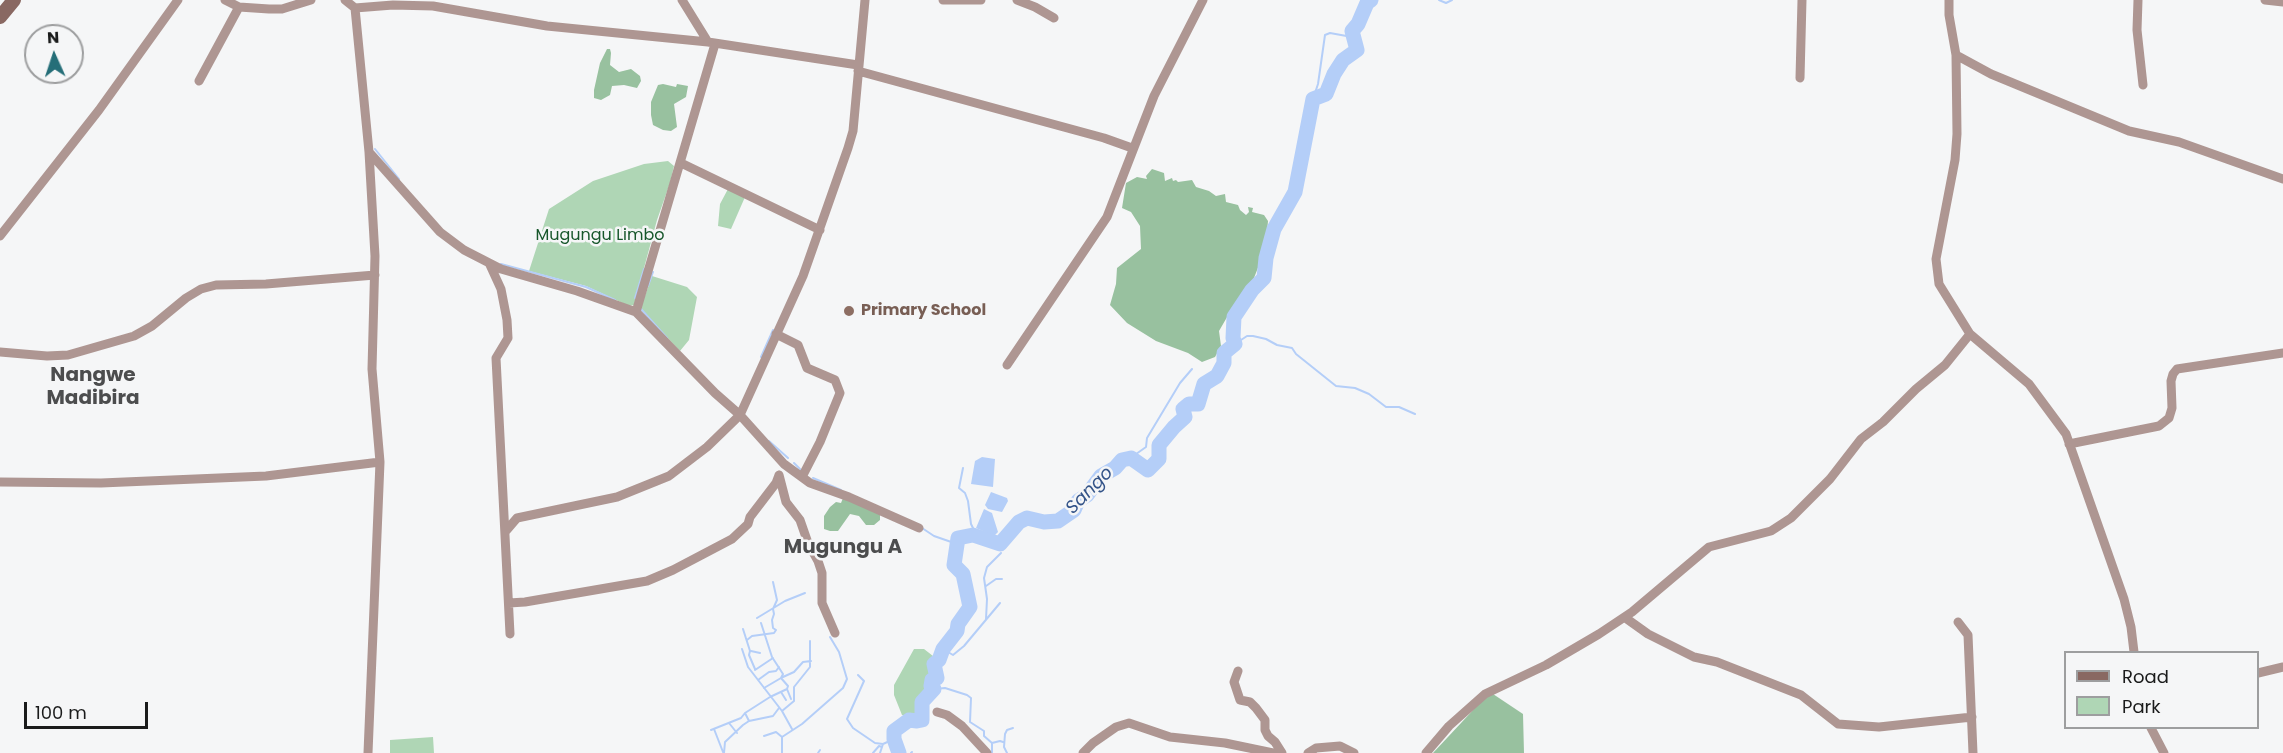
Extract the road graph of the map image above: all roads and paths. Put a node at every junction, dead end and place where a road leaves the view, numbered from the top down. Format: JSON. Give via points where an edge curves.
{"nodes":[{"id":1,"x":14,"y":0,"type":"edge"},
{"id":2,"x":178,"y":0,"type":"edge"},
{"id":3,"x":225,"y":0,"type":"edge"},
{"id":4,"x":311,"y":0,"type":"edge"},
{"id":5,"x":345,"y":0,"type":"edge"},
{"id":6,"x":682,"y":0,"type":"edge"},
{"id":7,"x":865,"y":0,"type":"edge"},
{"id":8,"x":943,"y":0,"type":"edge"},
{"id":9,"x":981,"y":0,"type":"edge"},
{"id":10,"x":1017,"y":0,"type":"edge"},
{"id":11,"x":1203,"y":0,"type":"edge"},
{"id":12,"x":1803,"y":0,"type":"edge"},
{"id":13,"x":1949,"y":0,"type":"edge"},
{"id":14,"x":2138,"y":0,"type":"edge"},
{"id":15,"x":2265,"y":0,"type":"edge"},
{"id":16,"x":2283,"y":2,"type":"edge"},
{"id":17,"x":432,"y":3,"type":"edge"},
{"id":18,"x":240,"y":7,"type":"junction"},
{"id":19,"x":355,"y":8,"type":"junction"},
{"id":20,"x":0,"y":17,"type":"edge"},
{"id":21,"x":1054,"y":18,"type":"dead end"},
{"id":22,"x":712,"y":43,"type":"junction"},
{"id":23,"x":1956,"y":55,"type":"junction"},
{"id":24,"x":858,"y":68,"type":"junction"},
{"id":25,"x":1800,"y":78,"type":"dead end"},
{"id":26,"x":199,"y":81,"type":"dead end"},
{"id":27,"x":2143,"y":85,"type":"dead end"},
{"id":28,"x":1132,"y":148,"type":"junction"},
{"id":29,"x":369,"y":152,"type":"junction"},
{"id":30,"x":681,"y":163,"type":"junction"},
{"id":31,"x":2283,"y":179,"type":"edge"},
{"id":32,"x":820,"y":230,"type":"junction"},
{"id":33,"x":0,"y":236,"type":"edge"},
{"id":34,"x":490,"y":265,"type":"junction"},
{"id":35,"x":375,"y":274,"type":"junction"},
{"id":36,"x":636,"y":312,"type":"junction"},
{"id":37,"x":776,"y":334,"type":"junction"},
{"id":38,"x":1970,"y":334,"type":"junction"},
{"id":39,"x":0,"y":352,"type":"edge"},
{"id":40,"x":2283,"y":353,"type":"edge"},
{"id":41,"x":1007,"y":365,"type":"dead end"},
{"id":42,"x":740,"y":415,"type":"junction"},
{"id":43,"x":2069,"y":444,"type":"junction"},
{"id":44,"x":380,"y":462,"type":"junction"},
{"id":45,"x":784,"y":464,"type":"junction"},
{"id":46,"x":779,"y":475,"type":"junction"},
{"id":47,"x":802,"y":477,"type":"junction"},
{"id":48,"x":0,"y":482,"type":"edge"},
{"id":49,"x":504,"y":507,"type":"junction"},
{"id":50,"x":517,"y":518,"type":"junction"},
{"id":51,"x":919,"y":528,"type":"dead end"},
{"id":52,"x":505,"y":532,"type":"junction"},
{"id":53,"x":509,"y":603,"type":"junction"},
{"id":54,"x":1627,"y":619,"type":"dead end"},
{"id":55,"x":1958,"y":622,"type":"dead end"},
{"id":56,"x":834,"y":633,"type":"dead end"},
{"id":57,"x":510,"y":634,"type":"dead end"},
{"id":58,"x":2134,"y":651,"type":"edge"},
{"id":59,"x":2283,"y":667,"type":"edge"},
{"id":60,"x":1238,"y":671,"type":"dead end"},
{"id":61,"x":2259,"y":674,"type":"edge"},
{"id":62,"x":937,"y":712,"type":"dead end"},
{"id":63,"x":1972,"y":717,"type":"junction"},
{"id":64,"x":2152,"y":729,"type":"edge"},
{"id":65,"x":368,"y":753,"type":"edge"},
{"id":66,"x":987,"y":753,"type":"edge"},
{"id":67,"x":1083,"y":753,"type":"edge"},
{"id":68,"x":1273,"y":753,"type":"edge"},
{"id":69,"x":1282,"y":753,"type":"edge"},
{"id":70,"x":1308,"y":753,"type":"edge"},
{"id":71,"x":1354,"y":753,"type":"edge"},
{"id":72,"x":1426,"y":753,"type":"edge"},
{"id":73,"x":1973,"y":753,"type":"edge"},
{"id":74,"x":2164,"y":753,"type":"edge"}],
"edges":[{"from":1,"to":20,"type":"main road"},
{"from":2,"to":33,"type":"street","via":[[99,110]]},
{"from":3,"to":18,"type":"street"},
{"from":4,"to":18,"type":"street","via":[[282,9]]},
{"from":5,"to":19,"type":"street"},
{"from":6,"to":22,"type":"street"},
{"from":7,"to":24,"type":"street"},
{"from":8,"to":9,"type":"street"},
{"from":10,"to":21,"type":"street"},
{"from":11,"to":28,"type":"street"},
{"from":12,"to":25,"type":"street"},
{"from":13,"to":23,"type":"street"},
{"from":14,"to":27,"type":"street"},
{"from":15,"to":16,"type":"street"},
{"from":17,"to":19,"type":"street"},
{"from":17,"to":22,"type":"street","via":[[547,26]]},
{"from":18,"to":26,"type":"street"},
{"from":19,"to":29,"type":"street"},
{"from":22,"to":24,"type":"street"},
{"from":22,"to":30,"type":"street"},
{"from":23,"to":31,"type":"street","via":[[2001,79],[2129,131],[2179,142]]},
{"from":23,"to":38,"type":"street","via":[[1955,160],[1936,266],[1939,284]]},
{"from":24,"to":28,"type":"street"},
{"from":24,"to":32,"type":"street","via":[[853,131]]},
{"from":28,"to":41,"type":"street","via":[[1107,216]]},
{"from":29,"to":34,"type":"street","via":[[440,232]]},
{"from":29,"to":35,"type":"street"},
{"from":30,"to":32,"type":"street"},
{"from":30,"to":36,"type":"street"},
{"from":32,"to":37,"type":"street"},
{"from":34,"to":36,"type":"street"},
{"from":34,"to":49,"type":"street","via":[[501,289],[507,320],[508,338],[496,358]]},
{"from":35,"to":39,"type":"street","via":[[216,285],[186,298],[134,336],[74,354]]},
{"from":35,"to":44,"type":"street","via":[[372,369]]},
{"from":36,"to":42,"type":"street"},
{"from":37,"to":42,"type":"street"},
{"from":37,"to":47,"type":"street","via":[[798,345],[807,368],[835,380],[840,393]]},
{"from":38,"to":43,"type":"street","via":[[2029,384],[2066,434]]},
{"from":38,"to":72,"type":"street","via":[[1945,365],[1861,439],[1830,479],[1791,518],[1771,531],[1708,547],[1632,612],[1546,665],[1485,694]]},
{"from":40,"to":43,"type":"street","via":[[2177,369],[2171,381],[2169,418],[2159,426]]},
{"from":42,"to":45,"type":"street"},
{"from":42,"to":50,"type":"street","via":[[669,476],[617,497]]},
{"from":43,"to":58,"type":"street","via":[[2124,599]]},
{"from":44,"to":48,"type":"street","via":[[266,476],[101,483]]},
{"from":44,"to":65,"type":"street"},
{"from":45,"to":46,"type":"street"},
{"from":45,"to":47,"type":"street"},
{"from":46,"to":53,"type":"street","via":[[748,524],[732,539],[673,570],[647,581]]},
{"from":46,"to":56,"type":"street","via":[[786,502],[800,520],[818,561],[822,603]]},
{"from":47,"to":51,"type":"street"},
{"from":49,"to":50,"type":"street"},
{"from":49,"to":52,"type":"street"},
{"from":50,"to":52,"type":"street"},
{"from":52,"to":53,"type":"street"},
{"from":53,"to":57,"type":"street"},
{"from":54,"to":63,"type":"street","via":[[1694,657],[1801,695],[1838,724],[1878,727]]},
{"from":55,"to":63,"type":"street","via":[[1968,635]]},
{"from":59,"to":61,"type":"street"},
{"from":60,"to":69,"type":"street","via":[[1234,682],[1240,700],[1256,708],[1265,720],[1268,736]]},
{"from":62,"to":66,"type":"street","via":[[962,726]]},
{"from":63,"to":73,"type":"street"},
{"from":64,"to":74,"type":"street"},
{"from":67,"to":68,"type":"street","via":[[1116,727],[1129,723],[1170,737]]},
{"from":70,"to":71,"type":"street","via":[[1316,748],[1340,746]]}]}
